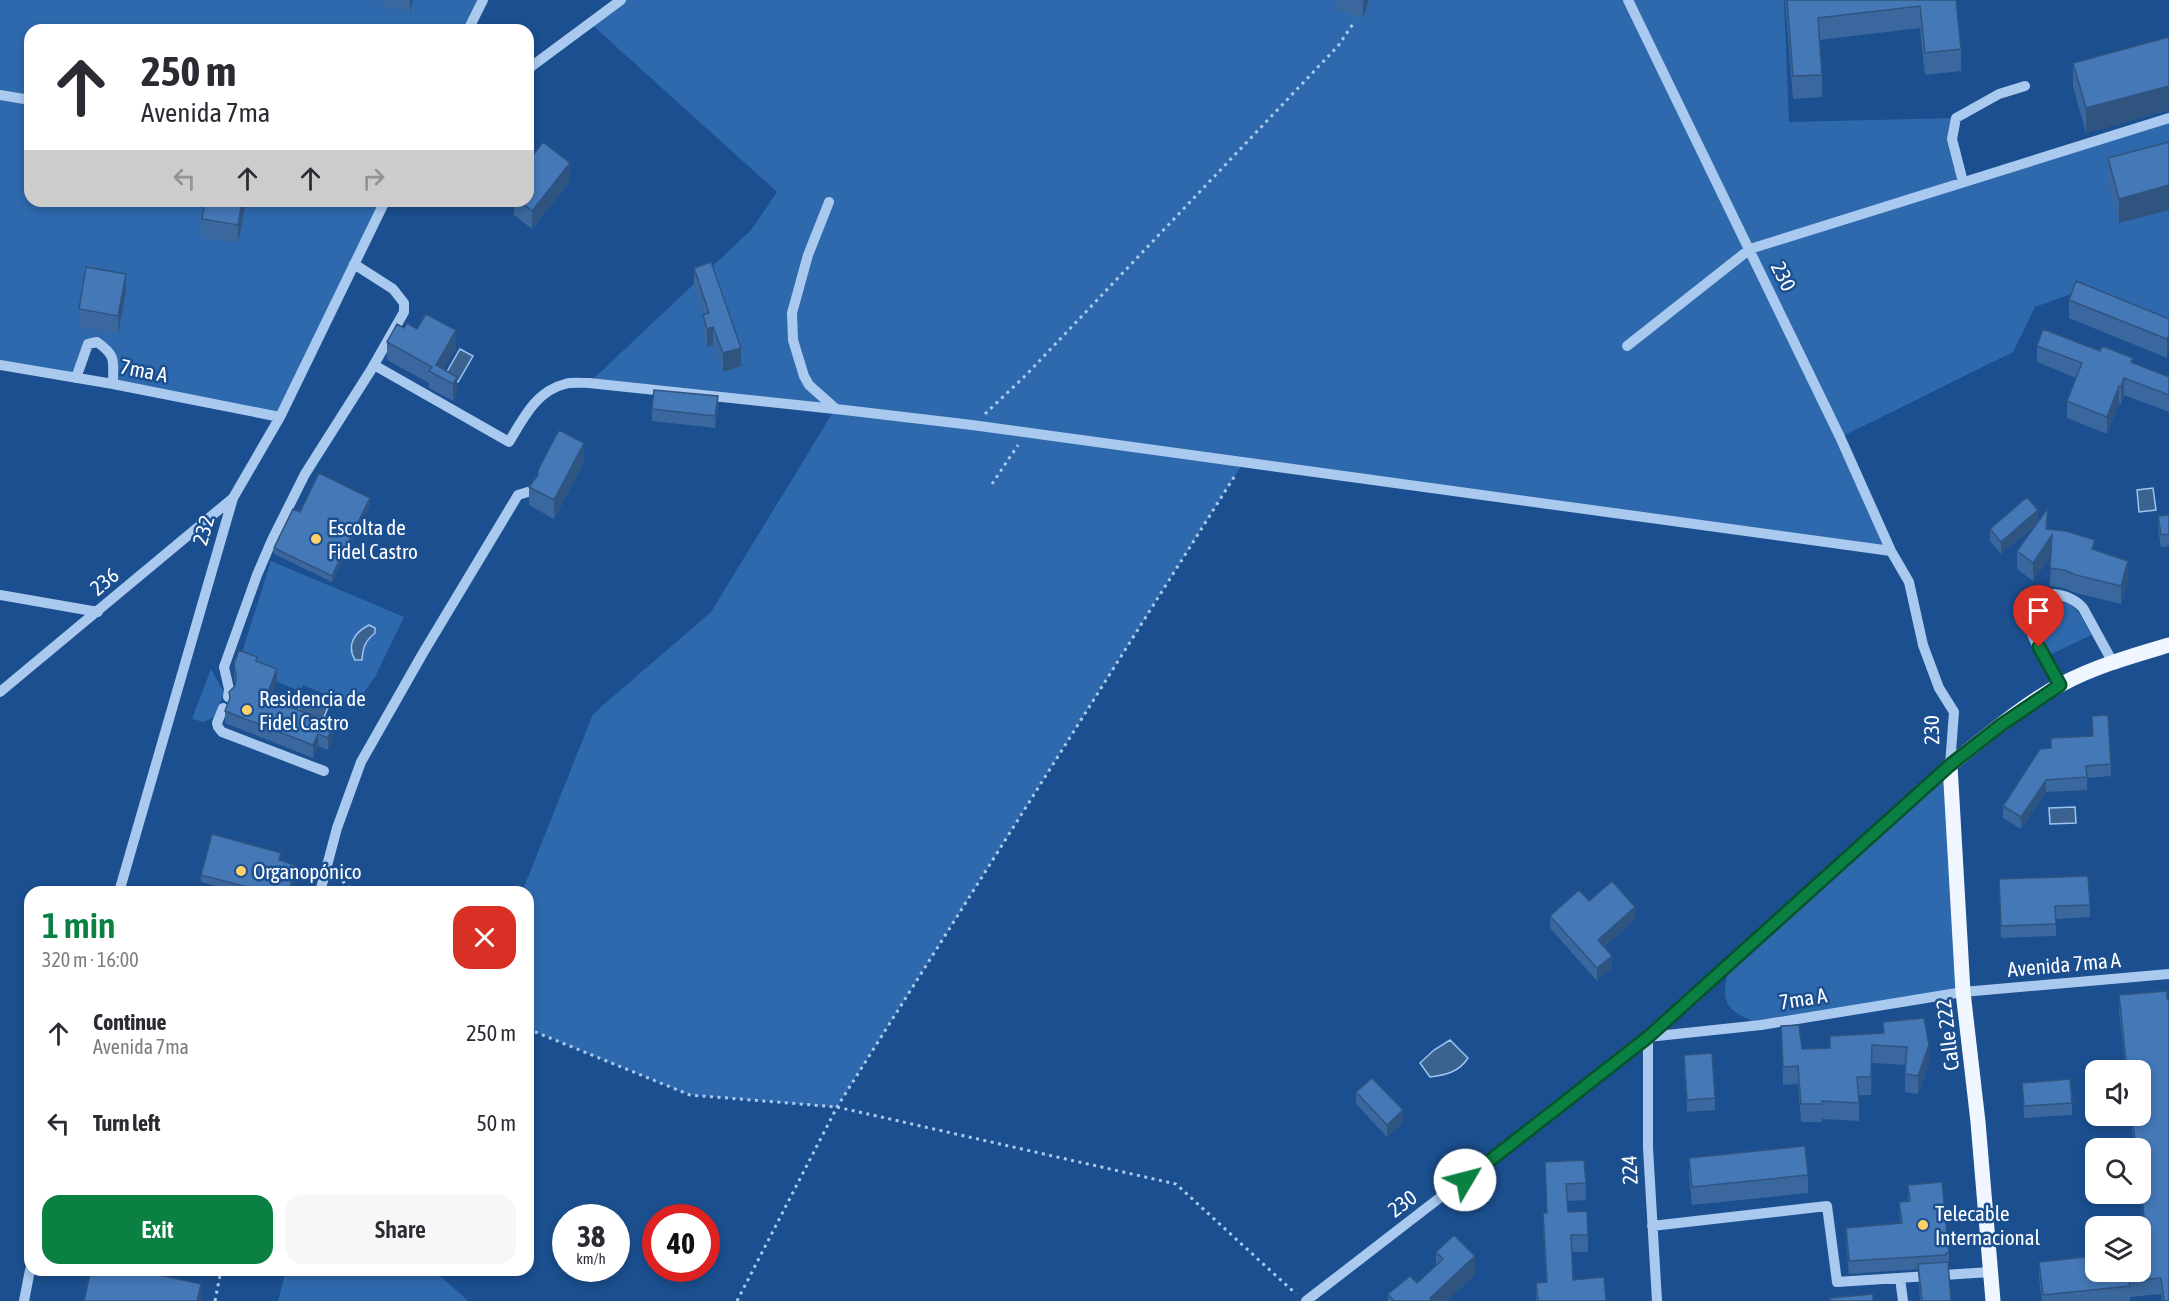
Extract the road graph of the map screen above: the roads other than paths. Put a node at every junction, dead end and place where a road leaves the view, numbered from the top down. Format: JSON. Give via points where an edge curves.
{"nodes":[{"id":1,"x":483,"y":0,"type":"edge"},
{"id":2,"x":621,"y":0,"type":"edge"},
{"id":3,"x":1628,"y":0,"type":"edge"},
{"id":4,"x":471,"y":24,"type":"edge"},
{"id":5,"x":534,"y":65,"type":"edge"},
{"id":6,"x":2025,"y":86,"type":"dead end"},
{"id":7,"x":0,"y":95,"type":"edge"},
{"id":8,"x":24,"y":99,"type":"edge"},
{"id":9,"x":2169,"y":118,"type":"edge"},
{"id":10,"x":1963,"y":182,"type":"junction"},
{"id":11,"x":829,"y":202,"type":"dead end"},
{"id":12,"x":382,"y":207,"type":"edge"},
{"id":13,"x":1750,"y":249,"type":"junction"},
{"id":14,"x":354,"y":264,"type":"junction"},
{"id":15,"x":1627,"y":346,"type":"dead end"},
{"id":16,"x":0,"y":365,"type":"edge"},
{"id":17,"x":374,"y":365,"type":"junction"},
{"id":18,"x":76,"y":378,"type":"junction"},
{"id":19,"x":113,"y":384,"type":"junction"},
{"id":20,"x":836,"y":409,"type":"junction"},
{"id":21,"x":280,"y":417,"type":"junction"},
{"id":22,"x":531,"y":491,"type":"edge"},
{"id":23,"x":233,"y":498,"type":"junction"},
{"id":24,"x":1891,"y":551,"type":"junction"},
{"id":25,"x":0,"y":595,"type":"edge"},
{"id":26,"x":98,"y":612,"type":"junction"},
{"id":27,"x":2169,"y":645,"type":"edge"},
{"id":28,"x":2112,"y":661,"type":"junction"},
{"id":29,"x":2060,"y":685,"type":"junction"},
{"id":30,"x":0,"y":692,"type":"edge"},
{"id":31,"x":228,"y":697,"type":"edge"},
{"id":32,"x":224,"y":708,"type":"edge"},
{"id":33,"x":1950,"y":765,"type":"junction"},
{"id":34,"x":324,"y":771,"type":"dead end"},
{"id":35,"x":121,"y":886,"type":"edge"},
{"id":36,"x":322,"y":886,"type":"edge"},
{"id":37,"x":2169,"y":974,"type":"edge"},
{"id":38,"x":1963,"y":992,"type":"junction"},
{"id":39,"x":1648,"y":1037,"type":"junction"},
{"id":40,"x":1652,"y":1226,"type":"junction"},
{"id":41,"x":1990,"y":1272,"type":"junction"},
{"id":42,"x":29,"y":1276,"type":"edge"},
{"id":43,"x":1900,"y":1278,"type":"junction"},
{"id":44,"x":24,"y":1301,"type":"edge"},
{"id":45,"x":1305,"y":1301,"type":"edge"},
{"id":46,"x":1657,"y":1301,"type":"edge"},
{"id":47,"x":1903,"y":1301,"type":"edge"},
{"id":48,"x":1993,"y":1301,"type":"edge"}],
"edges":[{"from":1,"to":4,"type":"street"},
{"from":2,"to":5,"type":"street"},
{"from":3,"to":13,"type":"street","name":"230"},
{"from":6,"to":10,"type":"street","via":[[1999,94],[1956,118],[1952,140]]},
{"from":7,"to":8,"type":"street"},
{"from":9,"to":10,"type":"street"},
{"from":10,"to":13,"type":"street"},
{"from":11,"to":20,"type":"street","via":[[808,255],[792,313],[793,340],[804,376],[817,394]]},
{"from":12,"to":14,"type":"street","name":"232"},
{"from":13,"to":15,"type":"street"},
{"from":13,"to":24,"type":"street","name":"230"},
{"from":14,"to":17,"type":"street","via":[[393,289],[404,303],[404,312]]},
{"from":14,"to":21,"type":"street","name":"232"},
{"from":16,"to":18,"type":"street","name":"7ma A"},
{"from":17,"to":20,"type":"street","via":[[509,441],[529,409],[550,390],[566,384],[589,383]]},
{"from":17,"to":31,"type":"street","via":[[305,474],[272,540],[224,668]]},
{"from":18,"to":19,"type":"street","name":"7ma A"},
{"from":18,"to":19,"type":"street","via":[[88,344],[97,342],[113,359]]},
{"from":19,"to":21,"type":"street","name":"7ma A"},
{"from":20,"to":24,"type":"street"},
{"from":21,"to":23,"type":"street","name":"232"},
{"from":22,"to":36,"type":"street","via":[[518,495],[361,762]]},
{"from":23,"to":26,"type":"street","name":"236"},
{"from":23,"to":35,"type":"street","name":"232"},
{"from":24,"to":33,"type":"street","name":"230","via":[[1909,582],[1923,645],[1939,688],[1954,712]]},
{"from":25,"to":26,"type":"street"},
{"from":26,"to":30,"type":"street","name":"236"},
{"from":27,"to":28,"type":"main road"},
{"from":28,"to":29,"type":"main road"},
{"from":28,"to":29,"type":"street","via":[[2078,603],[2059,595],[2038,598],[2028,610],[2027,622]]},
{"from":29,"to":33,"type":"main road"},
{"from":32,"to":34,"type":"street","via":[[217,723],[222,732]]},
{"from":33,"to":38,"type":"main road","name":"Calle 222"},
{"from":33,"to":39,"type":"street","name":"230"},
{"from":37,"to":38,"type":"street","name":"Avenida 7ma A"},
{"from":38,"to":39,"type":"street","name":"7ma A","via":[[1761,1025]]},
{"from":38,"to":41,"type":"main road","name":"Calle 222"},
{"from":39,"to":40,"type":"street","name":"224","via":[[1647,1148]]},
{"from":39,"to":45,"type":"street","name":"230"},
{"from":40,"to":43,"type":"street","via":[[1827,1206],[1837,1282]]},
{"from":40,"to":46,"type":"street","name":"224"},
{"from":41,"to":43,"type":"street"},
{"from":41,"to":48,"type":"main road","name":"Calle 222"},
{"from":42,"to":44,"type":"street"},
{"from":43,"to":47,"type":"street"}]}
